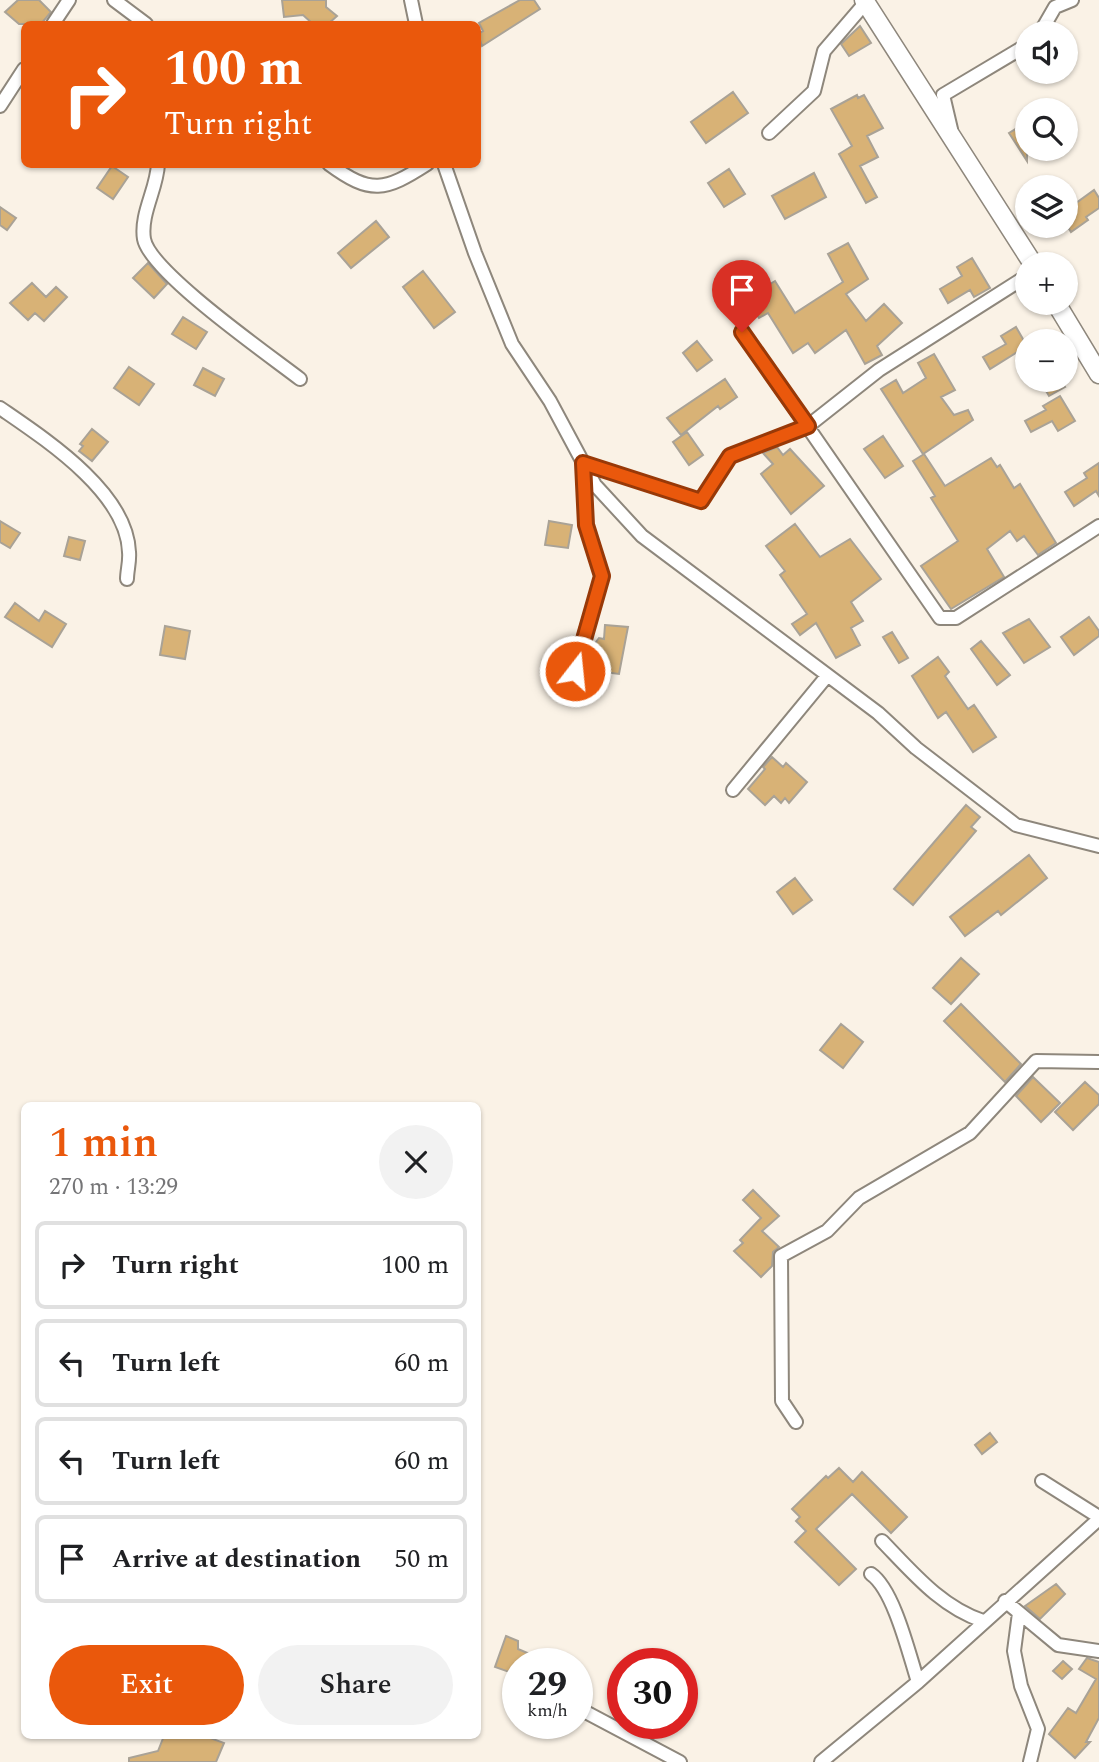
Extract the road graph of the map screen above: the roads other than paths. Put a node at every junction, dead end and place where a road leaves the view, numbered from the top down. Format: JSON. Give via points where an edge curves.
{"nodes":[{"id":1,"x":69,"y":0,"type":"edge"},
{"id":2,"x":114,"y":0,"type":"edge"},
{"id":3,"x":411,"y":0,"type":"edge"},
{"id":4,"x":1072,"y":0,"type":"edge"},
{"id":5,"x":865,"y":1,"type":"edge"},
{"id":6,"x":55,"y":21,"type":"edge"},
{"id":7,"x":142,"y":21,"type":"edge"},
{"id":8,"x":415,"y":21,"type":"edge"},
{"id":9,"x":1047,"y":21,"type":"edge"},
{"id":10,"x":1015,"y":52,"type":"edge"},
{"id":11,"x":21,"y":74,"type":"edge"},
{"id":12,"x":0,"y":106,"type":"edge"},
{"id":13,"x":769,"y":133,"type":"dead end"},
{"id":14,"x":953,"y":136,"type":"junction"},
{"id":15,"x":157,"y":168,"type":"edge"},
{"id":16,"x":335,"y":168,"type":"edge"},
{"id":17,"x":420,"y":168,"type":"edge"},
{"id":18,"x":445,"y":168,"type":"edge"},
{"id":19,"x":1026,"y":252,"type":"edge"},
{"id":20,"x":1015,"y":284,"type":"edge"},
{"id":21,"x":1063,"y":315,"type":"edge"},
{"id":22,"x":742,"y":332,"type":"dead end"},
{"id":23,"x":1099,"y":374,"type":"edge"},
{"id":24,"x":300,"y":379,"type":"dead end"},
{"id":25,"x":0,"y":408,"type":"edge"},
{"id":26,"x":808,"y":426,"type":"junction"},
{"id":27,"x":583,"y":463,"type":"junction"},
{"id":28,"x":1099,"y":526,"type":"edge"},
{"id":29,"x":127,"y":579,"type":"dead end"},
{"id":30,"x":575,"y":671,"type":"dead end"},
{"id":31,"x":827,"y":676,"type":"junction"},
{"id":32,"x":733,"y":790,"type":"dead end"},
{"id":33,"x":1099,"y":846,"type":"edge"},
{"id":34,"x":1099,"y":1062,"type":"edge"},
{"id":35,"x":796,"y":1422,"type":"dead end"},
{"id":36,"x":1042,"y":1481,"type":"dead end"},
{"id":37,"x":1099,"y":1518,"type":"edge"},
{"id":38,"x":882,"y":1541,"type":"dead end"},
{"id":39,"x":871,"y":1574,"type":"dead end"},
{"id":40,"x":1004,"y":1601,"type":"junction"},
{"id":41,"x":1019,"y":1613,"type":"junction"},
{"id":42,"x":984,"y":1621,"type":"junction"},
{"id":43,"x":1099,"y":1651,"type":"edge"},
{"id":44,"x":918,"y":1682,"type":"junction"},
{"id":45,"x":593,"y":1716,"type":"edge"},
{"id":46,"x":680,"y":1762,"type":"edge"},
{"id":47,"x":821,"y":1762,"type":"edge"},
{"id":48,"x":1030,"y":1762,"type":"edge"}],
"edges":[{"from":1,"to":6,"type":"street"},
{"from":2,"to":7,"type":"street"},
{"from":3,"to":8,"type":"street"},
{"from":4,"to":9,"type":"street","via":[[1055,7]]},
{"from":5,"to":13,"type":"street","via":[[824,51],[814,91]]},
{"from":5,"to":14,"type":"main road"},
{"from":10,"to":14,"type":"street","via":[[943,94]]},
{"from":11,"to":12,"type":"street"},
{"from":14,"to":19,"type":"main road"},
{"from":15,"to":24,"type":"street","via":[[143,226],[149,252],[211,311]]},
{"from":16,"to":17,"type":"street","via":[[370,188],[383,188]]},
{"from":18,"to":27,"type":"street","via":[[512,344],[538,380]]},
{"from":20,"to":26,"type":"street","via":[[879,370]]},
{"from":21,"to":23,"type":"main road"},
{"from":22,"to":26,"type":"street"},
{"from":25,"to":29,"type":"street","via":[[67,457],[114,507],[129,552]]},
{"from":26,"to":27,"type":"street","via":[[730,456],[701,501]]},
{"from":26,"to":28,"type":"street","via":[[940,618],[956,618]]},
{"from":27,"to":30,"type":"street","via":[[586,525],[602,576]]},
{"from":27,"to":31,"type":"street","via":[[595,485],[642,536]]},
{"from":31,"to":32,"type":"street"},
{"from":31,"to":33,"type":"street","via":[[1016,825]]},
{"from":34,"to":35,"type":"street","via":[[1035,1061],[970,1133],[859,1198],[827,1231],[781,1256],[782,1401]]},
{"from":36,"to":37,"type":"street"},
{"from":37,"to":40,"type":"street"},
{"from":38,"to":42,"type":"street","via":[[942,1601],[959,1613]]},
{"from":39,"to":44,"type":"street","via":[[879,1580],[900,1626]]},
{"from":40,"to":41,"type":"street"},
{"from":40,"to":42,"type":"street"},
{"from":41,"to":43,"type":"street","via":[[1058,1645]]},
{"from":41,"to":48,"type":"street","via":[[1014,1651],[1021,1686],[1038,1729]]},
{"from":42,"to":44,"type":"street"},
{"from":44,"to":47,"type":"street"},
{"from":45,"to":46,"type":"street"}]}
